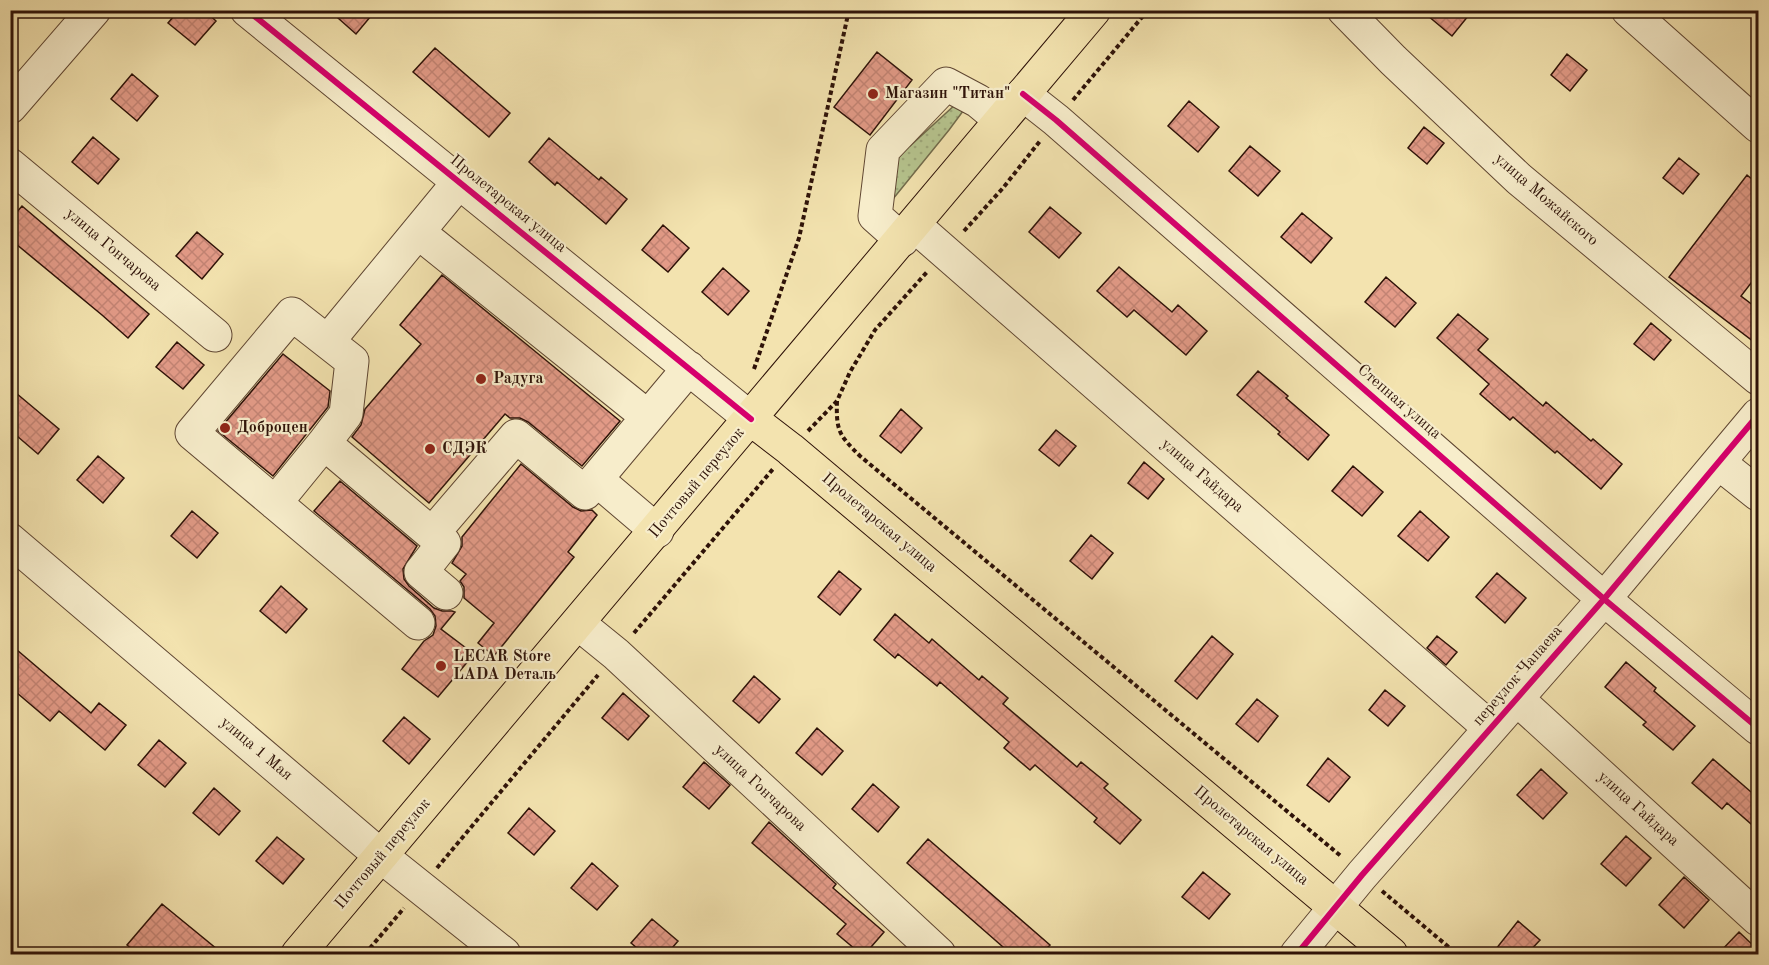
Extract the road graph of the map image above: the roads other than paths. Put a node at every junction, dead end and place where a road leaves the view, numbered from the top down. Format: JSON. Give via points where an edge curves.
{"nodes":[{"id":1,"x":94,"y":10,"type":"edge"},
{"id":2,"x":247,"y":10,"type":"edge"},
{"id":3,"x":1344,"y":10,"type":"edge"},
{"id":4,"x":1628,"y":10,"type":"edge"},
{"id":5,"x":1086,"y":15,"type":"edge"},
{"id":6,"x":1023,"y":94,"type":"junction"},
{"id":7,"x":10,"y":107,"type":"edge"},
{"id":8,"x":1001,"y":120,"type":"junction"},
{"id":9,"x":1758,"y":126,"type":"edge"},
{"id":10,"x":10,"y":165,"type":"edge"},
{"id":11,"x":459,"y":182,"type":"junction"},
{"id":12,"x":418,"y":232,"type":"junction"},
{"id":13,"x":908,"y":232,"type":"junction"},
{"id":14,"x":215,"y":335,"type":"dead end"},
{"id":15,"x":328,"y":341,"type":"junction"},
{"id":16,"x":689,"y":368,"type":"junction"},
{"id":17,"x":1758,"y":378,"type":"edge"},
{"id":18,"x":746,"y":414,"type":"junction"},
{"id":19,"x":1758,"y":415,"type":"edge"},
{"id":20,"x":648,"y":417,"type":"junction"},
{"id":21,"x":324,"y":443,"type":"junction"},
{"id":22,"x":1719,"y":463,"type":"junction"},
{"id":23,"x":596,"y":479,"type":"junction"},
{"id":24,"x":1758,"y":494,"type":"edge"},
{"id":25,"x":275,"y":503,"type":"junction"},
{"id":26,"x":657,"y":531,"type":"junction"},
{"id":27,"x":432,"y":534,"type":"junction"},
{"id":28,"x":10,"y":540,"type":"edge"},
{"id":29,"x":446,"y":593,"type":"dead end"},
{"id":30,"x":1604,"y":599,"type":"junction"},
{"id":31,"x":418,"y":623,"type":"dead end"},
{"id":32,"x":579,"y":624,"type":"junction"},
{"id":33,"x":1516,"y":699,"type":"junction"},
{"id":34,"x":1490,"y":728,"type":"junction"},
{"id":35,"x":1758,"y":729,"type":"edge"},
{"id":36,"x":381,"y":856,"type":"junction"},
{"id":37,"x":1336,"y":908,"type":"junction"},
{"id":38,"x":1758,"y":919,"type":"edge"},
{"id":39,"x":298,"y":954,"type":"edge"},
{"id":40,"x":504,"y":954,"type":"edge"},
{"id":41,"x":939,"y":954,"type":"edge"},
{"id":42,"x":1297,"y":954,"type":"edge"},
{"id":43,"x":1391,"y":954,"type":"edge"}],
"edges":[{"from":1,"to":7,"type":"street"},
{"from":2,"to":11,"type":"street","name":"Пролетарская улица"},
{"from":3,"to":17,"type":"street","name":"улица Можайского","via":[[1519,179]]},
{"from":4,"to":9,"type":"street"},
{"from":5,"to":6,"type":"main road","name":"Почтовый переулок"},
{"from":6,"to":8,"type":"main road","name":"Почтовый переулок"},
{"from":6,"to":30,"type":"street","name":"Степная улица"},
{"from":8,"to":13,"type":"main road","name":"Почтовый переулок"},
{"from":8,"to":13,"type":"street","name":"улица Гайдара","via":[[978,101],[946,84],[883,150],[875,216]]},
{"from":10,"to":14,"type":"street","name":"улица Гончарова"},
{"from":11,"to":12,"type":"street"},
{"from":11,"to":16,"type":"street","name":"Пролетарская улица"},
{"from":12,"to":15,"type":"street"},
{"from":12,"to":20,"type":"street"},
{"from":13,"to":18,"type":"main road","name":"Почтовый переулок"},
{"from":13,"to":34,"type":"street","name":"улица Гайдара","via":[[945,252]]},
{"from":15,"to":21,"type":"street","via":[[352,361],[346,414]]},
{"from":15,"to":25,"type":"street","via":[[292,314],[192,433]]},
{"from":16,"to":18,"type":"street","name":"Пролетарская улица"},
{"from":16,"to":20,"type":"street"},
{"from":18,"to":26,"type":"main road","name":"Почтовый переулок"},
{"from":18,"to":37,"type":"main road","name":"Пролетарская улица"},
{"from":19,"to":22,"type":"street","name":"переулок Чапаева"},
{"from":20,"to":23,"type":"street"},
{"from":21,"to":25,"type":"street"},
{"from":21,"to":27,"type":"street"},
{"from":22,"to":24,"type":"street"},
{"from":22,"to":30,"type":"street","name":"переулок Чапаева"},
{"from":23,"to":26,"type":"street"},
{"from":23,"to":27,"type":"street","via":[[585,493],[516,436]]},
{"from":25,"to":31,"type":"street"},
{"from":26,"to":32,"type":"main road","name":"Почтовый переулок"},
{"from":27,"to":29,"type":"street","via":[[444,543],[421,572]]},
{"from":28,"to":36,"type":"street","name":"улица 1 Мая"},
{"from":30,"to":33,"type":"street","name":"переулок Чапаева"},
{"from":30,"to":35,"type":"street","name":"Степная улица"},
{"from":32,"to":36,"type":"main road","name":"Почтовый переулок"},
{"from":32,"to":41,"type":"street","name":"улица Гончарова"},
{"from":33,"to":34,"type":"street","name":"переулок Чапаева"},
{"from":33,"to":38,"type":"street","name":"улица Гайдара"},
{"from":34,"to":37,"type":"street","name":"переулок Чапаева"},
{"from":36,"to":39,"type":"main road","name":"Почтовый переулок"},
{"from":36,"to":40,"type":"street","name":"улица 1 Мая"},
{"from":37,"to":42,"type":"street","name":"переулок Чапаева"},
{"from":37,"to":43,"type":"main road","name":"Пролетарская улица"}]}
